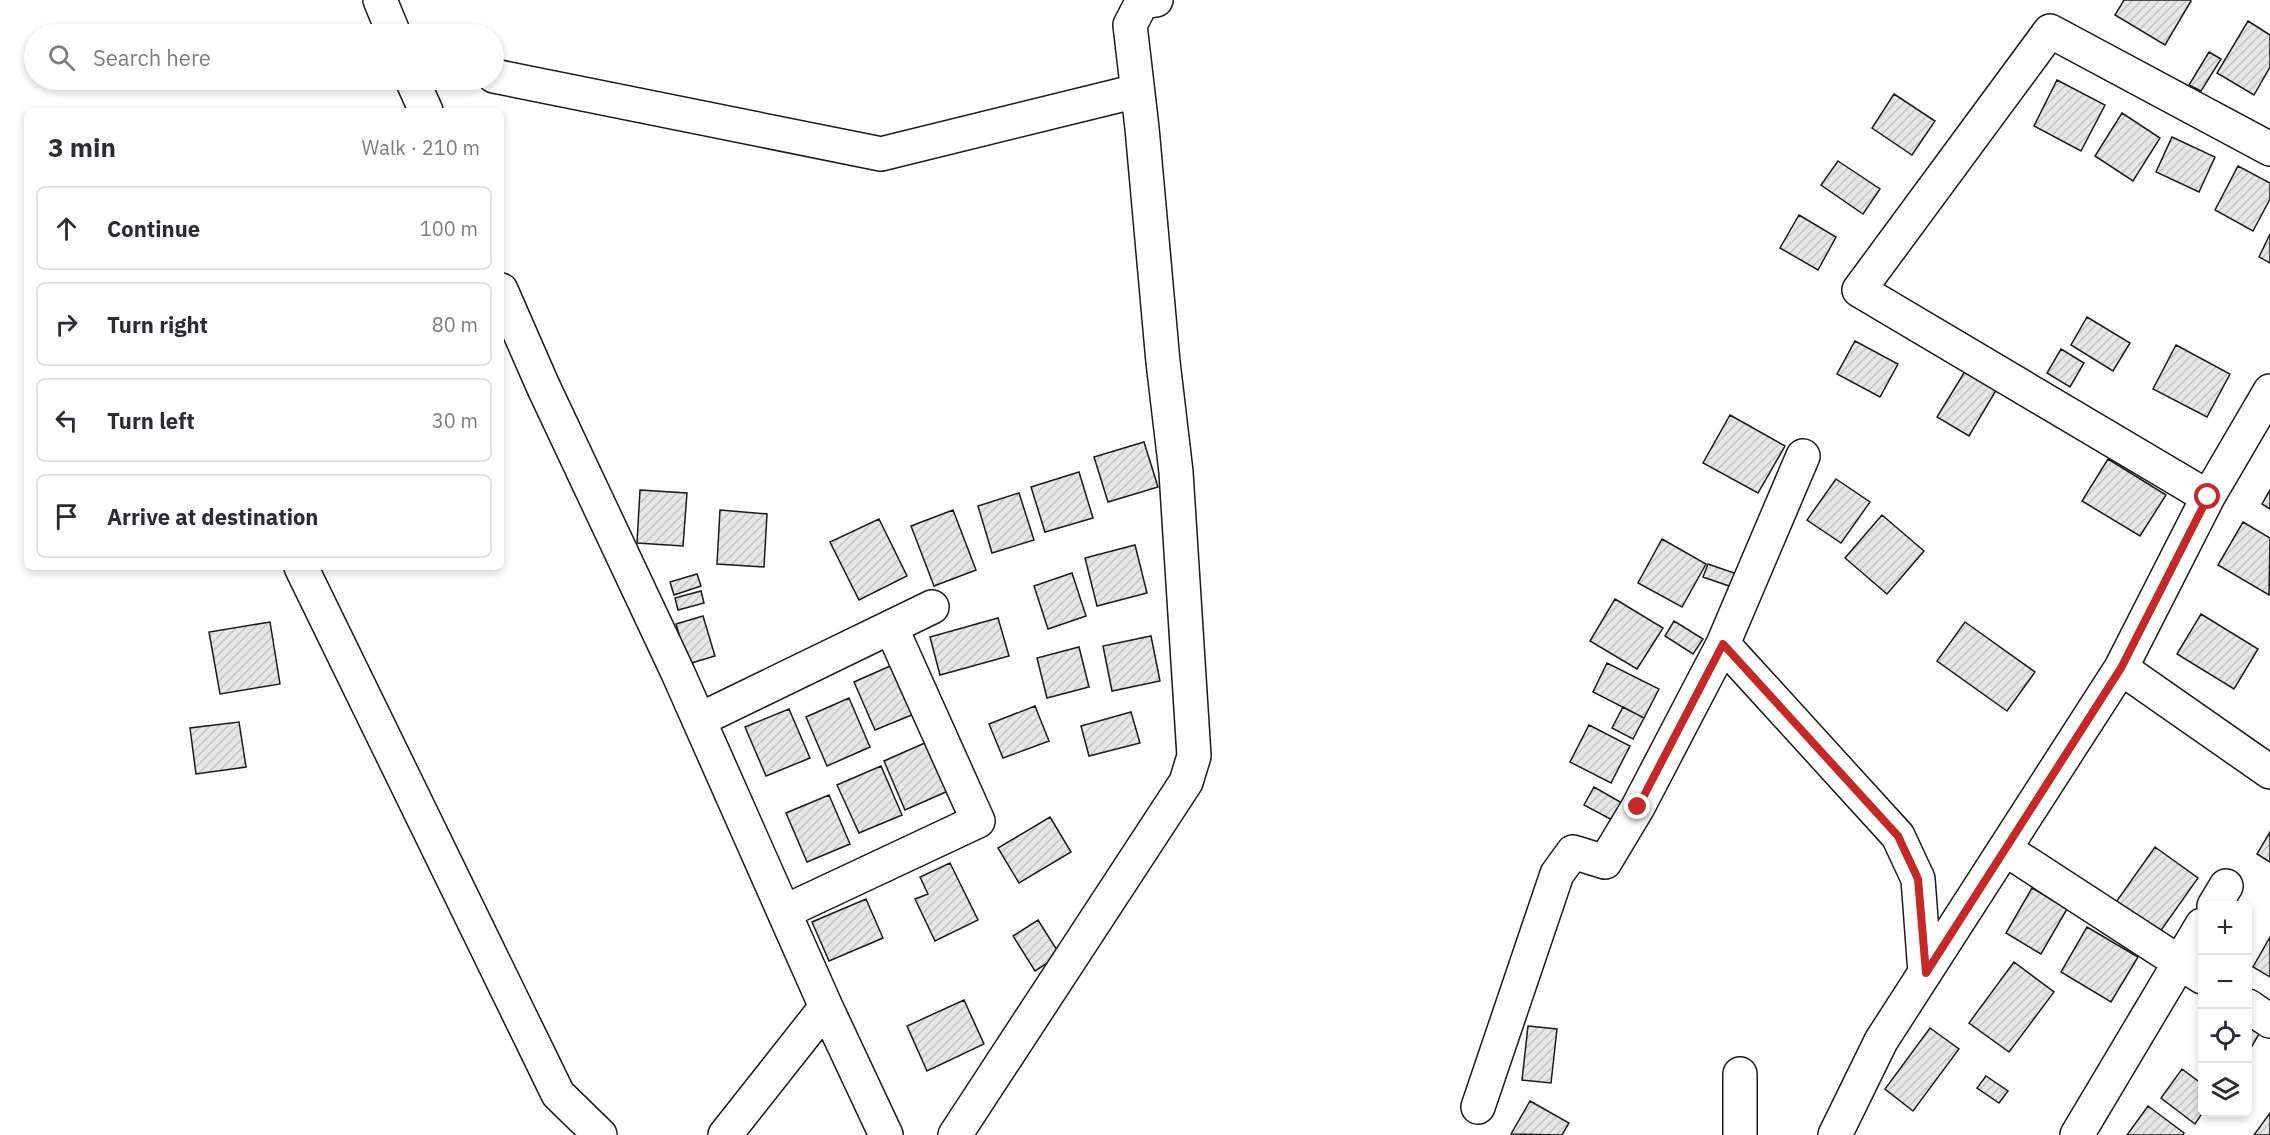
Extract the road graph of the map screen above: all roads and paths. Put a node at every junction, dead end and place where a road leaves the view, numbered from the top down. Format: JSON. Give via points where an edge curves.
{"nodes":[{"id":1,"x":380,"y":0,"type":"edge"},
{"id":2,"x":1156,"y":0,"type":"edge"},
{"id":3,"x":390,"y":24,"type":"edge"},
{"id":4,"x":504,"y":78,"type":"edge"},
{"id":5,"x":417,"y":90,"type":"edge"},
{"id":6,"x":1137,"y":91,"type":"junction"},
{"id":7,"x":425,"y":108,"type":"edge"},
{"id":8,"x":2270,"y":148,"type":"edge"},
{"id":9,"x":504,"y":297,"type":"edge"},
{"id":10,"x":2270,"y":391,"type":"edge"},
{"id":11,"x":1803,"y":456,"type":"dead end"},
{"id":12,"x":2208,"y":497,"type":"junction"},
{"id":13,"x":302,"y":570,"type":"edge"},
{"id":14,"x":932,"y":607,"type":"dead end"},
{"id":15,"x":891,"y":627,"type":"junction"},
{"id":16,"x":1723,"y":644,"type":"junction"},
{"id":17,"x":2121,"y":668,"type":"junction"},
{"id":18,"x":699,"y":720,"type":"junction"},
{"id":19,"x":2270,"y":772,"type":"edge"},
{"id":20,"x":2005,"y":849,"type":"junction"},
{"id":21,"x":784,"y":912,"type":"junction"},
{"id":22,"x":2198,"y":941,"type":"edge"},
{"id":23,"x":2191,"y":970,"type":"edge"},
{"id":24,"x":1926,"y":973,"type":"junction"},
{"id":25,"x":826,"y":1007,"type":"junction"},
{"id":26,"x":2252,"y":1009,"type":"edge"},
{"id":27,"x":2270,"y":1021,"type":"edge"},
{"id":28,"x":1740,"y":1074,"type":"dead end"},
{"id":29,"x":1478,"y":1107,"type":"dead end"},
{"id":30,"x":1842,"y":1132,"type":"edge"},
{"id":31,"x":600,"y":1135,"type":"edge"},
{"id":32,"x":725,"y":1135,"type":"edge"},
{"id":33,"x":886,"y":1135,"type":"edge"},
{"id":34,"x":955,"y":1135,"type":"edge"},
{"id":35,"x":1740,"y":1135,"type":"edge"},
{"id":36,"x":2077,"y":1135,"type":"edge"}],
"edges":[{"from":1,"to":3,"type":"street"},
{"from":2,"to":6,"type":"street","via":[[1142,2],[1130,25]]},
{"from":4,"to":6,"type":"street","via":[[881,154]]},
{"from":5,"to":7,"type":"street"},
{"from":6,"to":34,"type":"street","via":[[1176,472],[1194,756],[1186,782]]},
{"from":8,"to":12,"type":"street","via":[[2050,31],[1859,290]]},
{"from":9,"to":18,"type":"street"},
{"from":10,"to":12,"type":"street"},
{"from":11,"to":16,"type":"street"},
{"from":12,"to":17,"type":"street"},
{"from":13,"to":31,"type":"street","via":[[558,1094]]},
{"from":14,"to":15,"type":"street"},
{"from":15,"to":18,"type":"street"},
{"from":15,"to":21,"type":"street","via":[[978,821]]},
{"from":16,"to":24,"type":"street","via":[[1898,836],[1918,879]]},
{"from":16,"to":29,"type":"street","via":[[1605,862],[1573,852],[1557,874]]},
{"from":17,"to":19,"type":"street"},
{"from":17,"to":20,"type":"street"},
{"from":18,"to":21,"type":"street"},
{"from":20,"to":23,"type":"street"},
{"from":20,"to":24,"type":"street"},
{"from":21,"to":25,"type":"street"},
{"from":22,"to":23,"type":"street"},
{"from":23,"to":36,"type":"street"},
{"from":24,"to":30,"type":"street","via":[[1881,1041]]},
{"from":25,"to":32,"type":"street"},
{"from":25,"to":33,"type":"street"},
{"from":26,"to":27,"type":"street"},
{"from":28,"to":35,"type":"street"}]}
